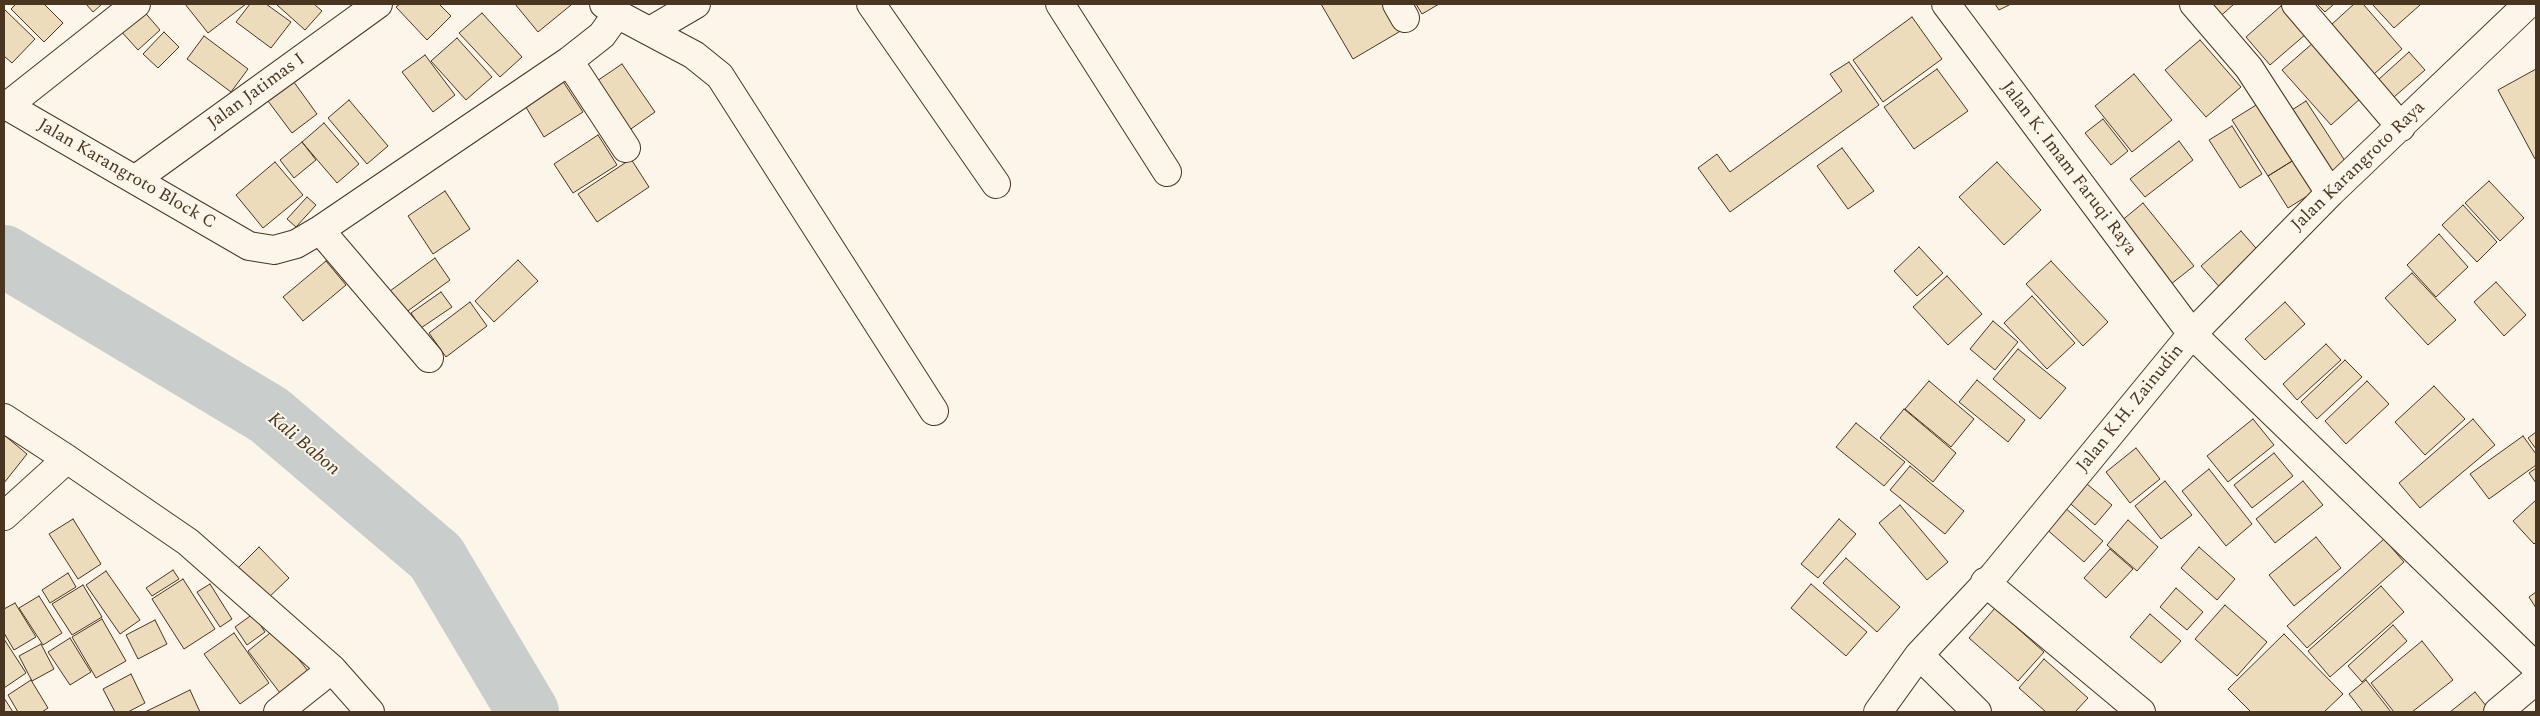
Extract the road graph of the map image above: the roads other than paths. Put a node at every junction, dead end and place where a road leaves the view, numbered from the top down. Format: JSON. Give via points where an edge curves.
{"nodes":[{"id":1,"x":136,"y":4,"type":"edge"},
{"id":2,"x":378,"y":4,"type":"edge"},
{"id":3,"x":696,"y":4,"type":"edge"},
{"id":4,"x":871,"y":4,"type":"edge"},
{"id":5,"x":1060,"y":4,"type":"edge"},
{"id":6,"x":1946,"y":4,"type":"edge"},
{"id":7,"x":2194,"y":4,"type":"edge"},
{"id":8,"x":2296,"y":4,"type":"edge"},
{"id":9,"x":2528,"y":4,"type":"edge"},
{"id":10,"x":611,"y":9,"type":"edge"},
{"id":11,"x":650,"y":31,"type":"junction"},
{"id":12,"x":569,"y":61,"type":"junction"},
{"id":13,"x":6,"y":105,"type":"edge"},
{"id":14,"x":2401,"y":127,"type":"junction"},
{"id":15,"x":626,"y":148,"type":"dead end"},
{"id":16,"x":1167,"y":172,"type":"dead end"},
{"id":17,"x":136,"y":179,"type":"junction"},
{"id":18,"x":996,"y":184,"type":"dead end"},
{"id":19,"x":2330,"y":193,"type":"junction"},
{"id":20,"x":320,"y":230,"type":"junction"},
{"id":21,"x":2192,"y":334,"type":"junction"},
{"id":22,"x":429,"y":358,"type":"dead end"},
{"id":23,"x":934,"y":411,"type":"dead end"},
{"id":24,"x":4,"y":418,"type":"edge"},
{"id":25,"x":67,"y":459,"type":"junction"},
{"id":26,"x":4,"y":516,"type":"edge"},
{"id":27,"x":1985,"y":582,"type":"junction"},
{"id":28,"x":1919,"y":655,"type":"junction"},
{"id":29,"x":2536,"y":667,"type":"edge"},
{"id":30,"x":332,"y":669,"type":"junction"},
{"id":31,"x":2536,"y":680,"type":"edge"},
{"id":32,"x":278,"y":712,"type":"edge"},
{"id":33,"x":370,"y":712,"type":"edge"},
{"id":34,"x":1878,"y":712,"type":"edge"},
{"id":35,"x":1977,"y":712,"type":"edge"},
{"id":36,"x":2141,"y":712,"type":"edge"},
{"id":37,"x":2498,"y":712,"type":"edge"}],
"edges":[{"from":1,"to":13,"type":"street"},
{"from":2,"to":17,"type":"street","name":"Jalan Jatimas I"},
{"from":3,"to":11,"type":"street"},
{"from":4,"to":18,"type":"street"},
{"from":5,"to":16,"type":"street"},
{"from":6,"to":21,"type":"street","name":"Jalan K. Imam Faruqi Raya"},
{"from":7,"to":19,"type":"street","via":[[2249,68]]},
{"from":8,"to":14,"type":"street"},
{"from":9,"to":14,"type":"street","name":"Jalan Karangroto Raya"},
{"from":10,"to":11,"type":"street"},
{"from":10,"to":12,"type":"street","via":[[602,35]]},
{"from":11,"to":23,"type":"street","via":[[694,55],[720,76]]},
{"from":12,"to":15,"type":"street"},
{"from":12,"to":20,"type":"street"},
{"from":13,"to":17,"type":"street","name":"Jalan Karangroto Block C"},
{"from":14,"to":19,"type":"street","name":"Jalan Karangroto Raya"},
{"from":17,"to":20,"type":"street","name":"Jalan Karangroto Block C","via":[[249,246],[274,250],[296,244]]},
{"from":19,"to":21,"type":"street","name":"Jalan Karangroto Raya"},
{"from":20,"to":22,"type":"street"},
{"from":21,"to":27,"type":"street","name":"Jalan K.H. Zainudin"},
{"from":21,"to":29,"type":"street","name":"Jalan K.H. Zainudin"},
{"from":24,"to":25,"type":"street"},
{"from":25,"to":26,"type":"street"},
{"from":25,"to":30,"type":"street","via":[[188,542]]},
{"from":27,"to":28,"type":"street","name":"Jalan K.H. Zainudin"},
{"from":27,"to":36,"type":"street"},
{"from":28,"to":34,"type":"street","name":"Jalan K.H. Zainudin"},
{"from":28,"to":35,"type":"street"},
{"from":30,"to":32,"type":"street"},
{"from":30,"to":33,"type":"street"},
{"from":31,"to":37,"type":"street"}]}
